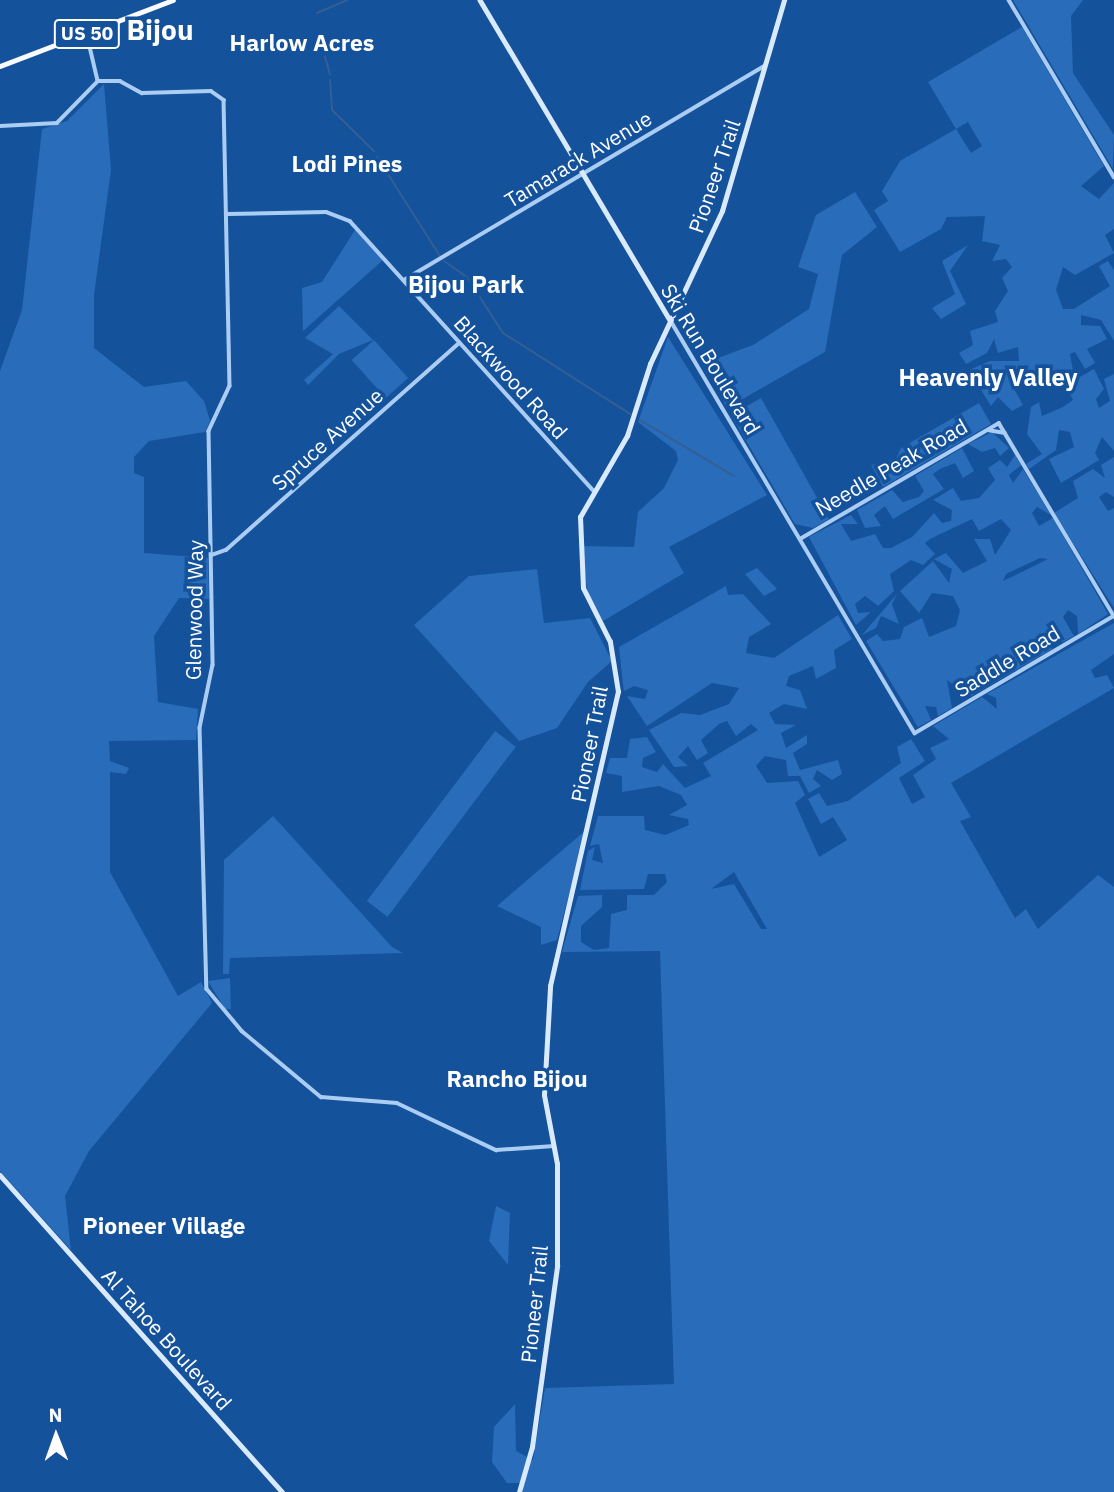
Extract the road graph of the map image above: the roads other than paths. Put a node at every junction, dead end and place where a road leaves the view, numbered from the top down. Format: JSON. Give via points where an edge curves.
{"nodes":[{"id":1,"x":173,"y":0,"type":"edge"},
{"id":2,"x":480,"y":0,"type":"edge"},
{"id":3,"x":784,"y":0,"type":"edge"},
{"id":4,"x":1009,"y":0,"type":"edge"},
{"id":5,"x":87,"y":34,"type":"junction"},
{"id":6,"x":766,"y":65,"type":"junction"},
{"id":7,"x":0,"y":66,"type":"edge"},
{"id":8,"x":98,"y":81,"type":"junction"},
{"id":9,"x":0,"y":126,"type":"edge"},
{"id":10,"x":583,"y":174,"type":"junction"},
{"id":11,"x":1114,"y":177,"type":"edge"},
{"id":12,"x":227,"y":214,"type":"junction"},
{"id":13,"x":404,"y":280,"type":"junction"},
{"id":14,"x":671,"y":321,"type":"junction"},
{"id":15,"x":460,"y":342,"type":"junction"},
{"id":16,"x":986,"y":430,"type":"junction"},
{"id":17,"x":1005,"y":433,"type":"junction"},
{"id":18,"x":593,"y":490,"type":"junction"},
{"id":19,"x":800,"y":539,"type":"junction"},
{"id":20,"x":212,"y":555,"type":"junction"},
{"id":21,"x":1114,"y":616,"type":"edge"},
{"id":22,"x":915,"y":733,"type":"joint"},
{"id":23,"x":554,"y":1146,"type":"junction"},
{"id":24,"x":0,"y":1175,"type":"edge"},
{"id":25,"x":282,"y":1492,"type":"edge"},
{"id":26,"x":519,"y":1492,"type":"edge"}],
"edges":[{"from":1,"to":5,"type":"highway","number":"US 50"},
{"from":2,"to":10,"type":"main road","name":"Ski Run Boulevard"},
{"from":3,"to":6,"type":"main road","name":"Pioneer Trail"},
{"from":4,"to":11,"type":"street"},
{"from":5,"to":7,"type":"highway","number":"US 50"},
{"from":5,"to":8,"type":"street"},
{"from":6,"to":10,"type":"street","name":"Tamarack Avenue"},
{"from":6,"to":14,"type":"main road","name":"Pioneer Trail","via":[[724,205]]},
{"from":8,"to":9,"type":"street","via":[[57,122]]},
{"from":8,"to":12,"type":"street","name":"Glenwood Way","via":[[222,96]]},
{"from":10,"to":13,"type":"street","name":"Tamarack Avenue"},
{"from":10,"to":14,"type":"main road","name":"Ski Run Boulevard"},
{"from":12,"to":13,"type":"street","name":"Blackwood Road","via":[[341,215]]},
{"from":12,"to":20,"type":"street","name":"Glenwood Way","via":[[230,386],[209,431]]},
{"from":13,"to":15,"type":"street","name":"Blackwood Road"},
{"from":14,"to":18,"type":"main road","name":"Pioneer Trail","via":[[627,436]]},
{"from":14,"to":19,"type":"street","name":"Ski Run Boulevard"},
{"from":15,"to":18,"type":"street","name":"Blackwood Road"},
{"from":15,"to":20,"type":"street","name":"Spruce Avenue","via":[[226,551]]},
{"from":16,"to":17,"type":"street"},
{"from":16,"to":17,"type":"street","name":"Needle Peak Road","via":[[999,424]]},
{"from":16,"to":19,"type":"street","name":"Needle Peak Road"},
{"from":17,"to":21,"type":"street"},
{"from":18,"to":23,"type":"main road","name":"Pioneer Trail","via":[[580,517],[579,564],[587,602],[612,648],[618,699],[551,986],[544,1095]]},
{"from":19,"to":22,"type":"street","name":"Ski Run Boulevard"},
{"from":20,"to":23,"type":"street","name":"Glenwood Way","via":[[213,665],[200,728],[204,981],[212,998],[321,1097],[397,1103],[496,1150]]},
{"from":21,"to":22,"type":"street","name":"Saddle Road"},
{"from":23,"to":26,"type":"main road","name":"Pioneer Trail","via":[[556,1274],[531,1457]]},
{"from":24,"to":25,"type":"main road","name":"Al Tahoe Boulevard"}]}
